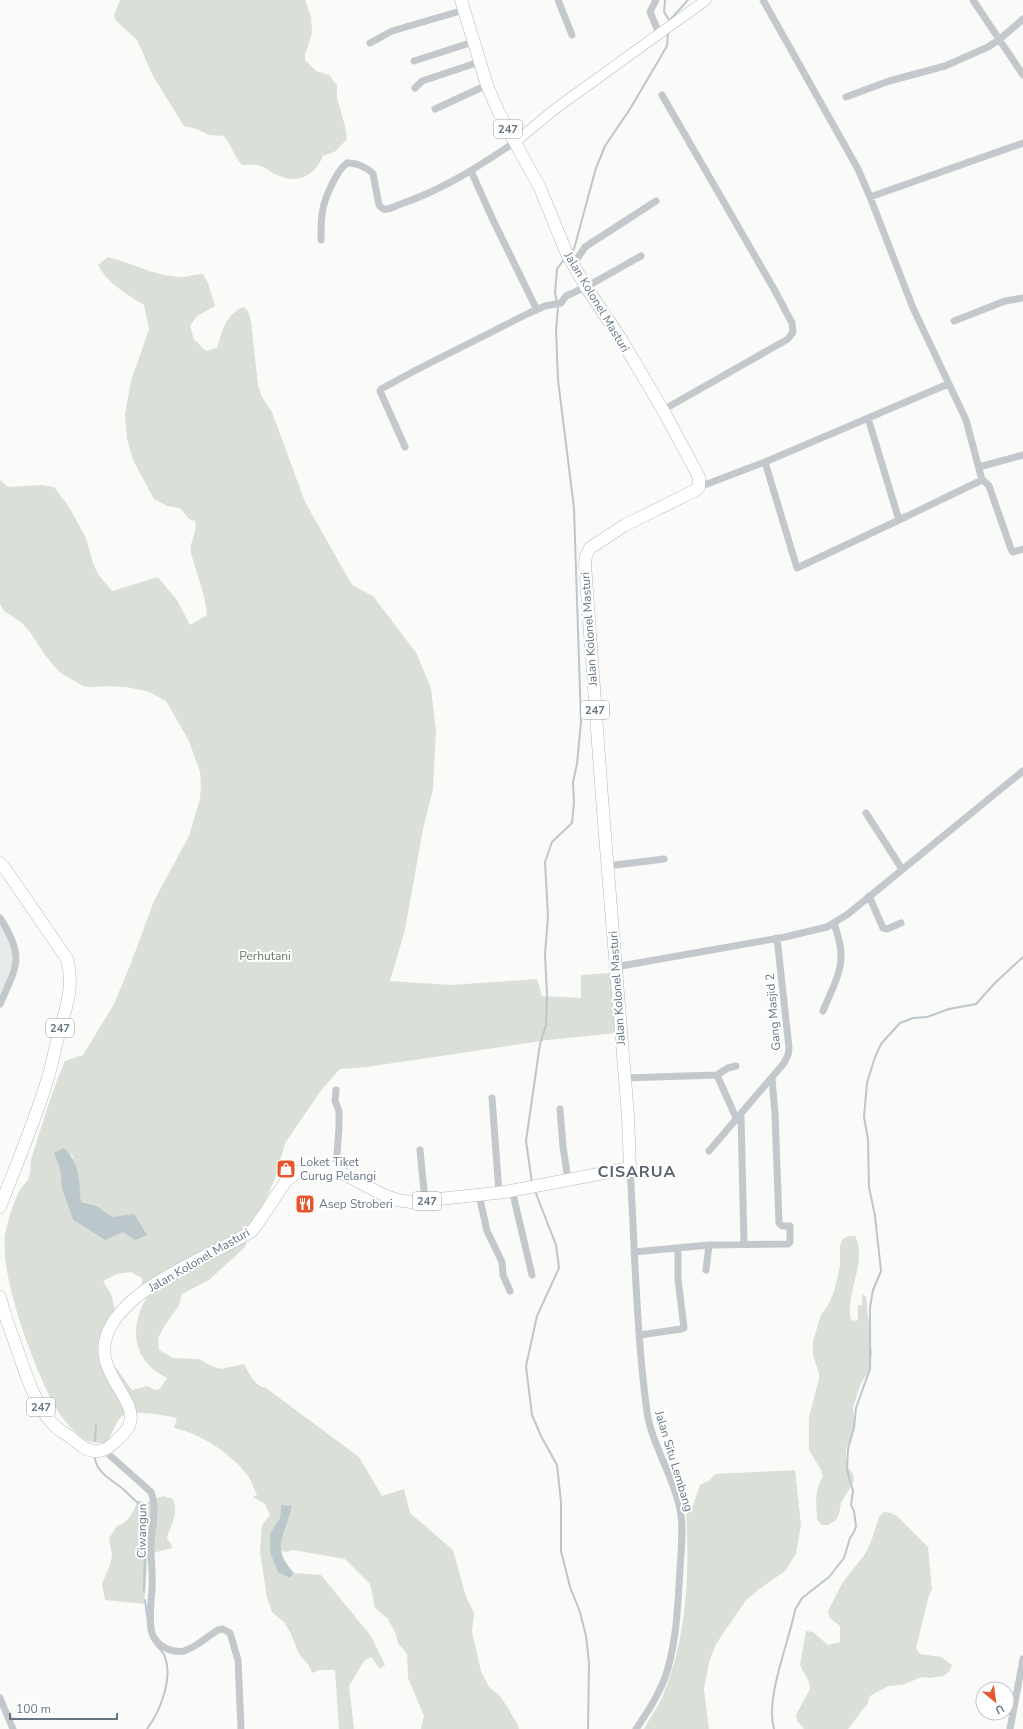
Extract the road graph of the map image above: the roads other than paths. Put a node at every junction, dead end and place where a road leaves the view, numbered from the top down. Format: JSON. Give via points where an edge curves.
{"nodes":[{"id":1,"x":558,"y":0,"type":"edge"},
{"id":2,"x":656,"y":0,"type":"edge"},
{"id":3,"x":706,"y":0,"type":"edge"},
{"id":4,"x":763,"y":0,"type":"edge"},
{"id":5,"x":973,"y":0,"type":"edge"},
{"id":6,"x":462,"y":5,"type":"edge"},
{"id":7,"x":1023,"y":19,"type":"edge"},
{"id":8,"x":667,"y":28,"type":"junction"},
{"id":9,"x":572,"y":35,"type":"dead end"},
{"id":10,"x":1000,"y":39,"type":"junction"},
{"id":11,"x":473,"y":42,"type":"junction"},
{"id":12,"x":370,"y":43,"type":"dead end"},
{"id":13,"x":414,"y":61,"type":"dead end"},
{"id":14,"x":479,"y":62,"type":"junction"},
{"id":15,"x":1023,"y":75,"type":"edge"},
{"id":16,"x":487,"y":85,"type":"junction"},
{"id":17,"x":415,"y":88,"type":"dead end"},
{"id":18,"x":662,"y":95,"type":"dead end"},
{"id":19,"x":846,"y":97,"type":"dead end"},
{"id":20,"x":435,"y":109,"type":"dead end"},
{"id":21,"x":515,"y":142,"type":"junction"},
{"id":22,"x":1023,"y":143,"type":"edge"},
{"id":23,"x":471,"y":171,"type":"junction"},
{"id":24,"x":870,"y":197,"type":"junction"},
{"id":25,"x":656,"y":201,"type":"dead end"},
{"id":26,"x":321,"y":240,"type":"dead end"},
{"id":27,"x":641,"y":256,"type":"dead end"},
{"id":28,"x":570,"y":260,"type":"junction"},
{"id":29,"x":586,"y":287,"type":"junction"},
{"id":30,"x":1023,"y":298,"type":"edge"},
{"id":31,"x":537,"y":310,"type":"junction"},
{"id":32,"x":954,"y":321,"type":"dead end"},
{"id":33,"x":948,"y":384,"type":"junction"},
{"id":34,"x":663,"y":410,"type":"junction"},
{"id":35,"x":868,"y":418,"type":"junction"},
{"id":36,"x":405,"y":447,"type":"dead end"},
{"id":37,"x":1023,"y":455,"type":"edge"},
{"id":38,"x":765,"y":462,"type":"junction"},
{"id":39,"x":979,"y":467,"type":"junction"},
{"id":40,"x":982,"y":479,"type":"junction"},
{"id":41,"x":699,"y":487,"type":"junction"},
{"id":42,"x":899,"y":520,"type":"junction"},
{"id":43,"x":1023,"y":549,"type":"edge"},
{"id":44,"x":1023,"y":771,"type":"edge"},
{"id":45,"x":866,"y":813,"type":"dead end"},
{"id":46,"x":664,"y":860,"type":"dead end"},
{"id":47,"x":0,"y":863,"type":"edge"},
{"id":48,"x":607,"y":866,"type":"junction"},
{"id":49,"x":902,"y":869,"type":"junction"},
{"id":50,"x":869,"y":896,"type":"junction"},
{"id":51,"x":0,"y":918,"type":"edge"},
{"id":52,"x":834,"y":923,"type":"junction"},
{"id":53,"x":901,"y":923,"type":"dead end"},
{"id":54,"x":777,"y":938,"type":"junction"},
{"id":55,"x":615,"y":967,"type":"junction"},
{"id":56,"x":0,"y":1004,"type":"edge"},
{"id":57,"x":823,"y":1011,"type":"dead end"},
{"id":58,"x":736,"y":1066,"type":"dead end"},
{"id":59,"x":717,"y":1075,"type":"junction"},
{"id":60,"x":624,"y":1078,"type":"junction"},
{"id":61,"x":772,"y":1078,"type":"junction"},
{"id":62,"x":336,"y":1090,"type":"dead end"},
{"id":63,"x":492,"y":1098,"type":"dead end"},
{"id":64,"x":560,"y":1109,"type":"dead end"},
{"id":65,"x":739,"y":1118,"type":"junction"},
{"id":66,"x":420,"y":1150,"type":"dead end"},
{"id":67,"x":709,"y":1151,"type":"dead end"},
{"id":68,"x":630,"y":1168,"type":"junction"},
{"id":69,"x":336,"y":1170,"type":"junction"},
{"id":70,"x":568,"y":1179,"type":"junction"},
{"id":71,"x":518,"y":1189,"type":"junction"},
{"id":72,"x":499,"y":1193,"type":"junction"},
{"id":73,"x":479,"y":1195,"type":"junction"},
{"id":74,"x":425,"y":1201,"type":"junction"},
{"id":75,"x":0,"y":1207,"type":"edge"},
{"id":76,"x":744,"y":1244,"type":"junction"},
{"id":77,"x":709,"y":1245,"type":"junction"},
{"id":78,"x":678,"y":1248,"type":"junction"},
{"id":79,"x":634,"y":1252,"type":"junction"},
{"id":80,"x":706,"y":1270,"type":"dead end"},
{"id":81,"x":532,"y":1275,"type":"dead end"},
{"id":82,"x":510,"y":1291,"type":"dead end"},
{"id":83,"x":0,"y":1297,"type":"edge"},
{"id":84,"x":640,"y":1335,"type":"junction"},
{"id":85,"x":104,"y":1451,"type":"junction"},
{"id":86,"x":1023,"y":1659,"type":"edge"},
{"id":87,"x":0,"y":1698,"type":"edge"},
{"id":88,"x":13,"y":1729,"type":"edge"},
{"id":89,"x":241,"y":1729,"type":"edge"},
{"id":90,"x":636,"y":1729,"type":"edge"},
{"id":91,"x":1010,"y":1729,"type":"edge"}],
"edges":[{"from":1,"to":9,"type":"street"},
{"from":2,"to":8,"type":"street","via":[[650,12]]},
{"from":3,"to":8,"type":"street"},
{"from":4,"to":24,"type":"street","via":[[858,170]]},
{"from":5,"to":10,"type":"street"},
{"from":6,"to":11,"type":"main road","name":"Jalan Kolonel Masturi","number":"247"},
{"from":6,"to":12,"type":"street","via":[[392,31]]},
{"from":7,"to":10,"type":"street"},
{"from":8,"to":21,"type":"street","via":[[555,109]]},
{"from":10,"to":15,"type":"street"},
{"from":10,"to":19,"type":"street","via":[[945,66],[889,81]]},
{"from":11,"to":13,"type":"street"},
{"from":11,"to":14,"type":"main road","name":"Jalan Kolonel Masturi","number":"247"},
{"from":14,"to":16,"type":"main road","name":"Jalan Kolonel Masturi","number":"247"},
{"from":14,"to":17,"type":"street","via":[[422,81]]},
{"from":16,"to":20,"type":"street"},
{"from":16,"to":21,"type":"main road","name":"Jalan Kolonel Masturi","number":"247"},
{"from":18,"to":34,"type":"street","via":[[774,289],[792,323],[793,332],[788,339]]},
{"from":21,"to":23,"type":"street"},
{"from":21,"to":28,"type":"main road","name":"Jalan Kolonel Masturi","number":"247","via":[[540,188]]},
{"from":22,"to":24,"type":"street"},
{"from":23,"to":26,"type":"street","via":[[430,193],[384,209],[379,205],[373,174],[347,163],[342,167],[327,198],[322,214]]},
{"from":23,"to":31,"type":"street"},
{"from":24,"to":33,"type":"street","via":[[913,308]]},
{"from":25,"to":28,"type":"street","via":[[585,247]]},
{"from":27,"to":29,"type":"street"},
{"from":28,"to":29,"type":"main road","name":"Jalan Kolonel Masturi","number":"247"},
{"from":29,"to":31,"type":"street","via":[[557,303]]},
{"from":29,"to":34,"type":"main road","name":"Jalan Kolonel Masturi","number":"247"},
{"from":30,"to":32,"type":"street","via":[[1005,301]]},
{"from":31,"to":36,"type":"street","via":[[380,390]]},
{"from":33,"to":35,"type":"street"},
{"from":33,"to":39,"type":"street","via":[[966,420]]},
{"from":34,"to":41,"type":"main road","name":"Jalan Kolonel Masturi","number":"247","via":[[699,477]]},
{"from":35,"to":38,"type":"street"},
{"from":35,"to":42,"type":"street"},
{"from":37,"to":39,"type":"street"},
{"from":38,"to":41,"type":"street"},
{"from":38,"to":42,"type":"street","via":[[797,568]]},
{"from":39,"to":40,"type":"street"},
{"from":40,"to":42,"type":"street"},
{"from":40,"to":43,"type":"street","via":[[988,486],[1011,549],[1013,552]]},
{"from":41,"to":48,"type":"main road","name":"Jalan Kolonel Masturi","number":"247","via":[[625,526],[590,548],[586,556],[588,618]]},
{"from":44,"to":49,"type":"street"},
{"from":45,"to":49,"type":"street"},
{"from":46,"to":48,"type":"street"},
{"from":47,"to":75,"type":"main road","number":"247","via":[[67,959],[71,974],[68,1006],[47,1081],[27,1141]]},
{"from":48,"to":55,"type":"main road","name":"Jalan Kolonel Masturi","number":"247"},
{"from":49,"to":50,"type":"street"},
{"from":50,"to":52,"type":"street"},
{"from":50,"to":53,"type":"street","via":[[883,928],[887,929]]},
{"from":51,"to":56,"type":"street","via":[[17,954],[16,965]]},
{"from":52,"to":54,"type":"street","via":[[827,927]]},
{"from":52,"to":57,"type":"street","via":[[841,958],[838,974]]},
{"from":54,"to":55,"type":"street"},
{"from":54,"to":61,"type":"street","name":"Gang Masjid 2","via":[[789,1048],[784,1063]]},
{"from":55,"to":60,"type":"main road","name":"Jalan Kolonel Masturi","number":"247"},
{"from":58,"to":59,"type":"street"},
{"from":59,"to":60,"type":"street"},
{"from":59,"to":65,"type":"street"},
{"from":60,"to":68,"type":"main road","name":"Jalan Kolonel Masturi","number":"247"},
{"from":61,"to":65,"type":"street","name":"Gang Masjid 2"},
{"from":61,"to":76,"type":"street","via":[[779,1223],[782,1226],[790,1226],[790,1242]]},
{"from":62,"to":69,"type":"street","via":[[335,1104],[339,1111]]},
{"from":63,"to":72,"type":"street"},
{"from":64,"to":70,"type":"street"},
{"from":65,"to":67,"type":"street","name":"Gang Masjid 2"},
{"from":65,"to":76,"type":"street"},
{"from":66,"to":74,"type":"street"},
{"from":68,"to":70,"type":"main road","name":"Jalan Kolonel Masturi","number":"247"},
{"from":68,"to":79,"type":"street","name":"Jalan Situ Lembang"},
{"from":69,"to":74,"type":"main road","name":"Jalan Kolonel Masturi","number":"247","via":[[397,1200]]},
{"from":69,"to":85,"type":"main road","name":"Jalan Kolonel Masturi","number":"247","via":[[317,1166],[297,1172],[286,1181],[252,1231],[158,1282],[124,1308],[107,1334],[105,1356],[112,1379],[127,1401],[130,1424],[121,1437]]},
{"from":70,"to":71,"type":"main road","name":"Jalan Kolonel Masturi","number":"247"},
{"from":71,"to":72,"type":"main road","name":"Jalan Kolonel Masturi","number":"247"},
{"from":71,"to":81,"type":"street"},
{"from":72,"to":73,"type":"main road","name":"Jalan Kolonel Masturi","number":"247"},
{"from":73,"to":74,"type":"main road","name":"Jalan Kolonel Masturi","number":"247"},
{"from":73,"to":82,"type":"street","via":[[487,1231],[502,1262],[503,1275]]},
{"from":76,"to":77,"type":"street"},
{"from":77,"to":78,"type":"street"},
{"from":77,"to":80,"type":"street"},
{"from":78,"to":79,"type":"street"},
{"from":78,"to":84,"type":"street","via":[[678,1279],[684,1328]]},
{"from":79,"to":84,"type":"street","name":"Jalan Situ Lembang"},
{"from":83,"to":85,"type":"main road","number":"247","via":[[22,1365],[44,1412],[52,1423],[86,1449]]},
{"from":84,"to":90,"type":"street","name":"Jalan Situ Lembang","via":[[647,1414],[676,1496],[681,1538],[677,1621],[668,1667],[662,1685]]},
{"from":85,"to":89,"type":"street","name":"Ciwangun","via":[[151,1492],[154,1507],[151,1546],[153,1636],[168,1650],[185,1651],[218,1630],[223,1629],[230,1633],[238,1660]]},
{"from":86,"to":91,"type":"street"},
{"from":87,"to":88,"type":"street"}]}
